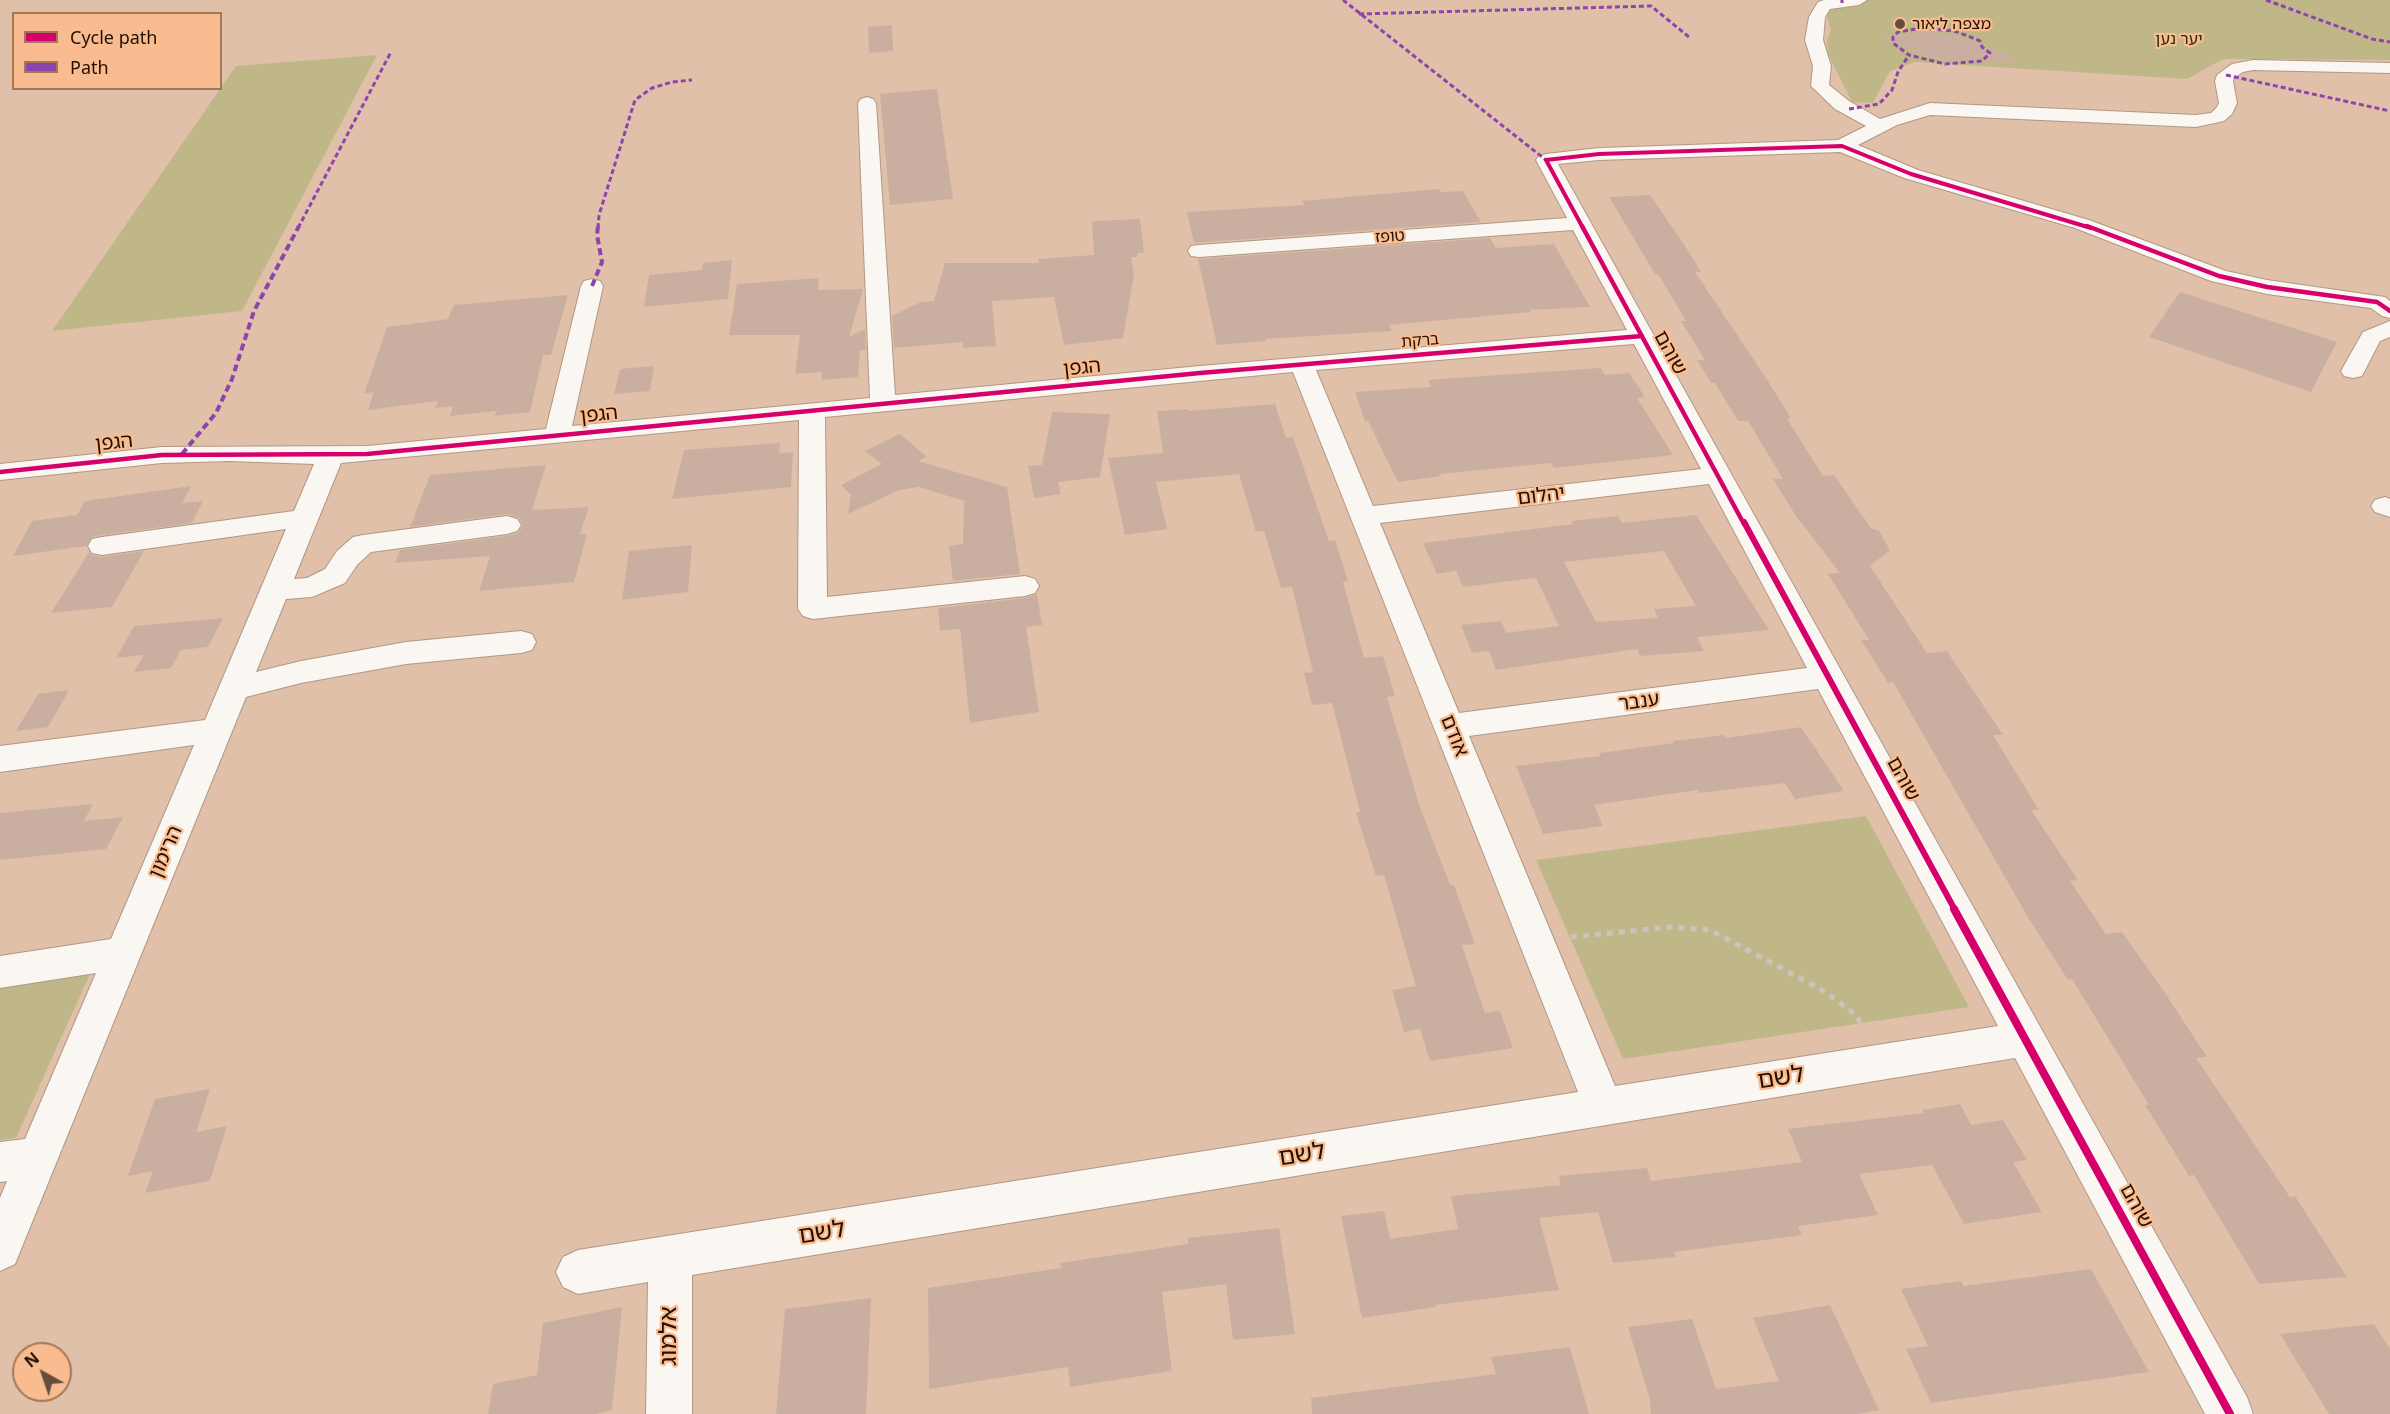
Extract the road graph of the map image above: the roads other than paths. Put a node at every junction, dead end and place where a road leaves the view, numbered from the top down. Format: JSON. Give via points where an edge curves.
{"nodes":[{"id":1,"x":1859,"y":0,"type":"edge"},
{"id":2,"x":2390,"y":68,"type":"edge"},
{"id":3,"x":867,"y":103,"type":"dead end"},
{"id":4,"x":1879,"y":126,"type":"junction"},
{"id":5,"x":1842,"y":146,"type":"junction"},
{"id":6,"x":1581,"y":223,"type":"junction"},
{"id":7,"x":1199,"y":251,"type":"dead end"},
{"id":8,"x":592,"y":285,"type":"dead end"},
{"id":9,"x":2384,"y":307,"type":"edge"},
{"id":10,"x":2390,"y":328,"type":"edge"},
{"id":11,"x":1642,"y":336,"type":"junction"},
{"id":12,"x":1302,"y":365,"type":"junction"},
{"id":13,"x":2353,"y":371,"type":"dead end"},
{"id":14,"x":1200,"y":374,"type":"joint"},
{"id":15,"x":883,"y":404,"type":"junction"},
{"id":16,"x":812,"y":411,"type":"junction"},
{"id":17,"x":557,"y":436,"type":"junction"},
{"id":18,"x":331,"y":455,"type":"junction"},
{"id":19,"x":0,"y":472,"type":"edge"},
{"id":20,"x":1718,"y":475,"type":"junction"},
{"id":21,"x":1364,"y":516,"type":"junction"},
{"id":22,"x":305,"y":518,"type":"junction"},
{"id":23,"x":507,"y":525,"type":"dead end"},
{"id":24,"x":102,"y":546,"type":"dead end"},
{"id":25,"x":1025,"y":586,"type":"dead end"},
{"id":26,"x":275,"y":590,"type":"junction"},
{"id":27,"x":521,"y":642,"type":"dead end"},
{"id":28,"x":1828,"y":677,"type":"junction"},
{"id":29,"x":234,"y":689,"type":"junction"},
{"id":30,"x":1450,"y":726,"type":"junction"},
{"id":31,"x":217,"y":730,"type":"junction"},
{"id":32,"x":0,"y":759,"type":"edge"},
{"id":33,"x":124,"y":953,"type":"junction"},
{"id":34,"x":0,"y":972,"type":"edge"},
{"id":35,"x":2026,"y":1039,"type":"junction"},
{"id":36,"x":1604,"y":1107,"type":"junction"},
{"id":37,"x":20,"y":1160,"type":"edge"},
{"id":38,"x":3,"y":1235,"type":"edge"},
{"id":39,"x":670,"y":1257,"type":"junction"},
{"id":40,"x":578,"y":1272,"type":"dead end"},
{"id":41,"x":669,"y":1414,"type":"edge"},
{"id":42,"x":2230,"y":1414,"type":"edge"}],
"edges":[{"from":1,"to":4,"type":"street","via":[[1824,6],[1816,17],[1814,40],[1822,66],[1820,86],[1842,105]]},
{"from":2,"to":4,"type":"street","via":[[2238,68],[2226,75],[2224,81],[2228,103],[2225,111],[2217,117],[2196,121],[1930,109]]},
{"from":3,"to":15,"type":"street"},
{"from":4,"to":5,"type":"street"},
{"from":5,"to":6,"type":"street","name":"שוהם","via":[[1599,154],[1546,160]]},
{"from":5,"to":9,"type":"street","via":[[1911,174],[2082,224],[2219,276]]},
{"from":6,"to":7,"type":"street","name":"טופז"},
{"from":6,"to":11,"type":"street","name":"שוהם"},
{"from":8,"to":17,"type":"street"},
{"from":10,"to":13,"type":"street","via":[[2371,337]]},
{"from":11,"to":12,"type":"street","name":"ברקת"},
{"from":11,"to":20,"type":"street","name":"שוהם"},
{"from":12,"to":14,"type":"street","name":"ברקת"},
{"from":12,"to":21,"type":"street","name":"אודם"},
{"from":14,"to":15,"type":"street","name":"הגפן"},
{"from":15,"to":16,"type":"street","name":"הגפן"},
{"from":16,"to":17,"type":"street","name":"הגפן"},
{"from":16,"to":25,"type":"street","via":[[813,609]]},
{"from":17,"to":18,"type":"street","name":"הגפן"},
{"from":18,"to":19,"type":"street","name":"הגפן","via":[[162,455]]},
{"from":18,"to":22,"type":"street","name":"הרימון"},
{"from":20,"to":21,"type":"street","name":"יהלום"},
{"from":20,"to":28,"type":"street","name":"שוהם"},
{"from":21,"to":30,"type":"street","name":"אודם"},
{"from":22,"to":24,"type":"street"},
{"from":22,"to":26,"type":"street","name":"הרימון"},
{"from":23,"to":26,"type":"street","via":[[363,544],[335,576],[312,587]]},
{"from":26,"to":29,"type":"street","name":"הרימון"},
{"from":27,"to":29,"type":"street","via":[[406,653]]},
{"from":28,"to":30,"type":"street","name":"ענבר"},
{"from":28,"to":35,"type":"street","name":"שוהם"},
{"from":29,"to":31,"type":"street","name":"הרימון"},
{"from":30,"to":36,"type":"street","name":"אודם"},
{"from":31,"to":32,"type":"street"},
{"from":31,"to":33,"type":"street","name":"הרימון"},
{"from":33,"to":34,"type":"street"},
{"from":33,"to":37,"type":"street","name":"הרימון"},
{"from":35,"to":36,"type":"street","name":"לשם"},
{"from":35,"to":42,"type":"street","name":"שוהם"},
{"from":36,"to":39,"type":"street","name":"לשם"},
{"from":37,"to":38,"type":"street","name":"הרימון"},
{"from":39,"to":40,"type":"street","name":"לשם"},
{"from":39,"to":41,"type":"street","name":"אלמוג"}]}
